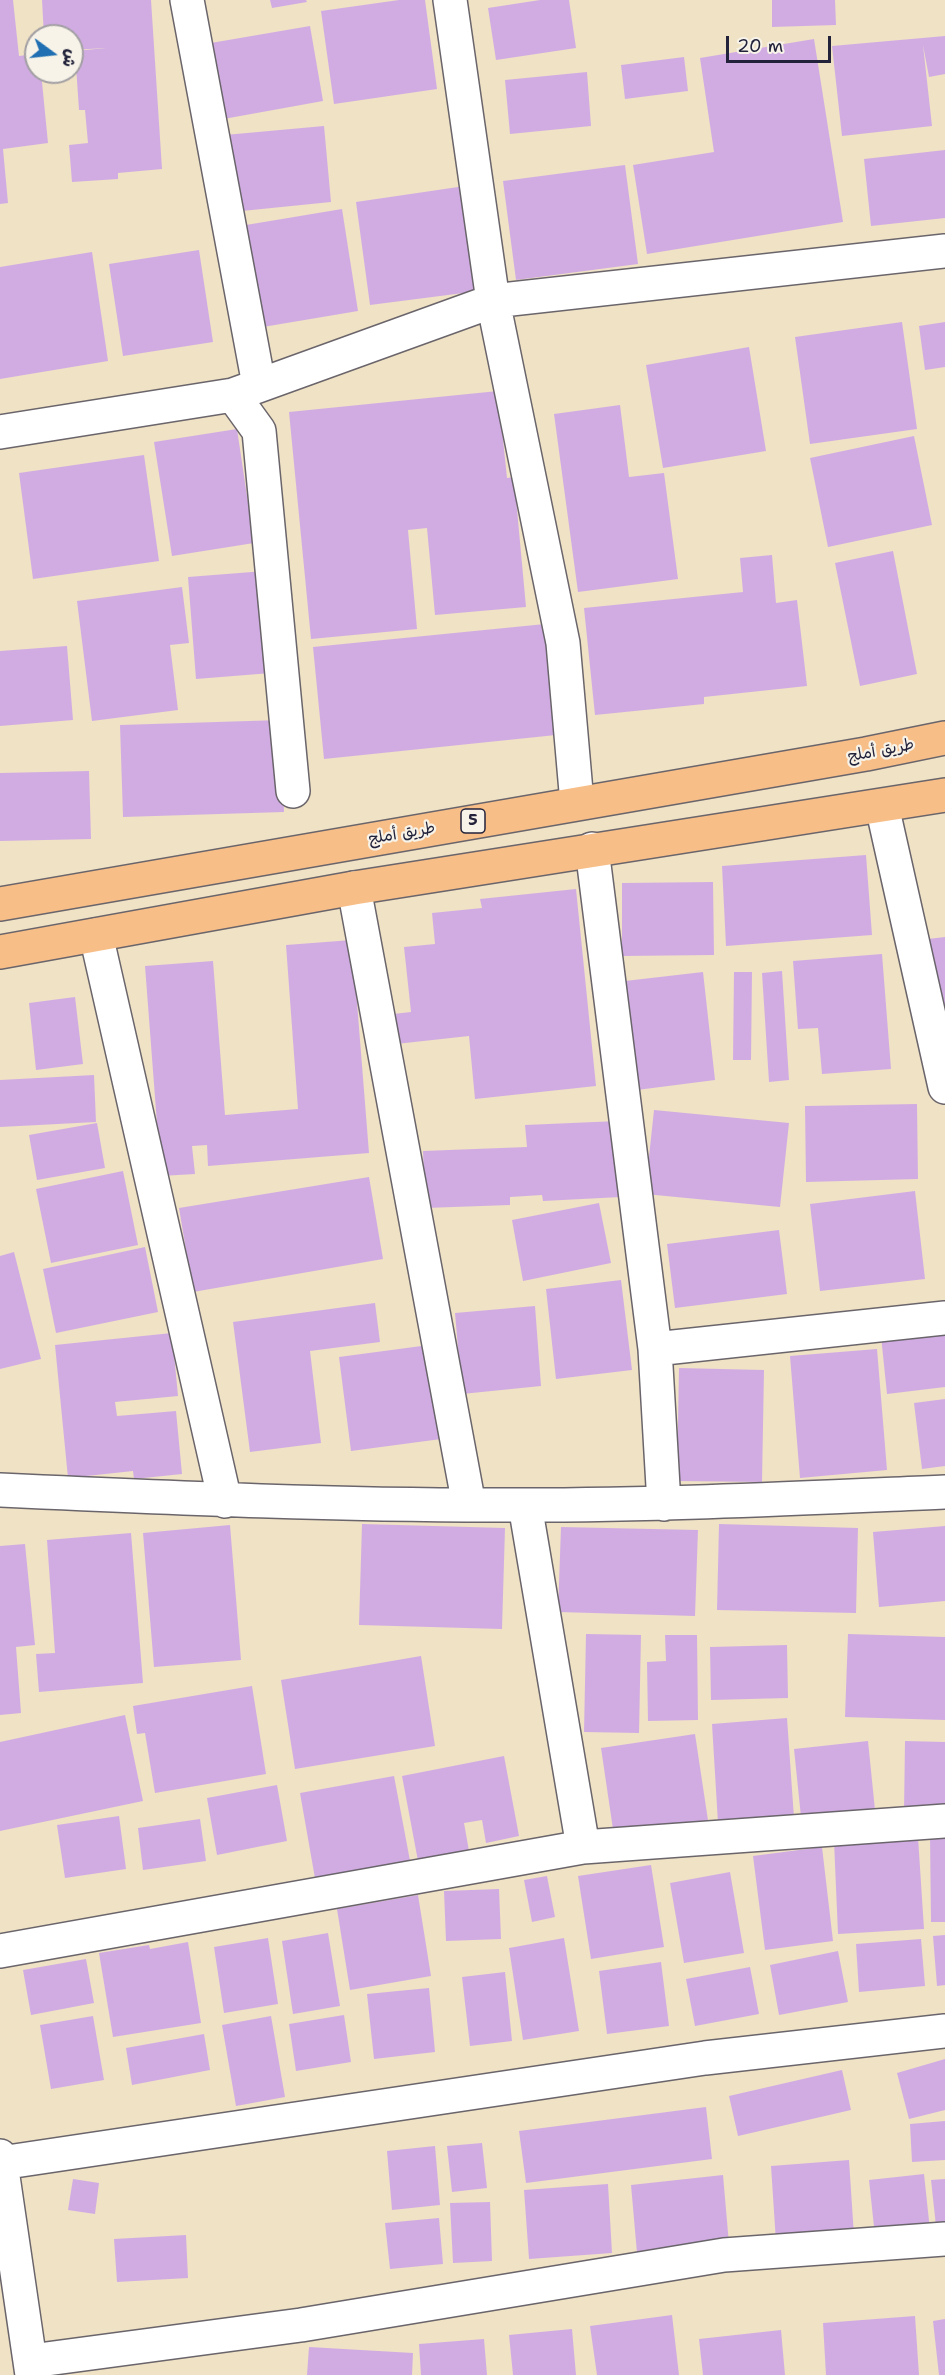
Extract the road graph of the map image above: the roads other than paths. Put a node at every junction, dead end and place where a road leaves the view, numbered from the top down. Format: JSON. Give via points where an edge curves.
{"nodes":[{"id":1,"x":188,"y":0,"type":"edge"},
{"id":2,"x":450,"y":0,"type":"edge"},
{"id":3,"x":945,"y":251,"type":"edge"},
{"id":4,"x":493,"y":301,"type":"junction"},
{"id":5,"x":246,"y":390,"type":"junction"},
{"id":6,"x":0,"y":432,"type":"edge"},
{"id":7,"x":945,"y":738,"type":"edge"},
{"id":8,"x":293,"y":791,"type":"dead end"},
{"id":9,"x":945,"y":795,"type":"edge"},
{"id":10,"x":577,"y":803,"type":"junction"},
{"id":11,"x":882,"y":806,"type":"junction"},
{"id":12,"x":592,"y":849,"type":"junction"},
{"id":13,"x":354,"y":888,"type":"junction"},
{"id":14,"x":0,"y":904,"type":"edge"},
{"id":15,"x":96,"y":935,"type":"junction"},
{"id":16,"x":0,"y":952,"type":"edge"},
{"id":17,"x":945,"y":1087,"type":"edge"},
{"id":18,"x":945,"y":1318,"type":"edge"},
{"id":19,"x":655,"y":1349,"type":"junction"},
{"id":20,"x":0,"y":1490,"type":"edge"},
{"id":21,"x":945,"y":1492,"type":"edge"},
{"id":22,"x":225,"y":1501,"type":"junction"},
{"id":23,"x":664,"y":1504,"type":"junction"},
{"id":24,"x":469,"y":1505,"type":"junction"},
{"id":25,"x":525,"y":1506,"type":"junction"},
{"id":26,"x":945,"y":1821,"type":"edge"},
{"id":27,"x":583,"y":1847,"type":"junction"},
{"id":28,"x":0,"y":1951,"type":"edge"},
{"id":29,"x":945,"y":2031,"type":"edge"},
{"id":30,"x":1,"y":2160,"type":"edge"},
{"id":31,"x":945,"y":2239,"type":"edge"},
{"id":32,"x":32,"y":2368,"type":"edge"}],
"edges":[{"from":1,"to":5,"type":"street"},
{"from":2,"to":4,"type":"street"},
{"from":3,"to":4,"type":"street"},
{"from":4,"to":5,"type":"street"},
{"from":4,"to":10,"type":"street","via":[[564,643]]},
{"from":5,"to":6,"type":"street"},
{"from":5,"to":8,"type":"street","via":[[259,432]]},
{"from":7,"to":10,"type":"highway","name":"طريق أملج","number":"5"},
{"from":9,"to":11,"type":"highway"},
{"from":10,"to":14,"type":"highway","name":"طريق أملج","number":"5"},
{"from":11,"to":12,"type":"highway"},
{"from":11,"to":17,"type":"street"},
{"from":12,"to":13,"type":"highway"},
{"from":12,"to":19,"type":"street"},
{"from":13,"to":15,"type":"highway"},
{"from":13,"to":24,"type":"street"},
{"from":15,"to":16,"type":"highway"},
{"from":15,"to":22,"type":"street"},
{"from":18,"to":19,"type":"street"},
{"from":19,"to":23,"type":"street"},
{"from":20,"to":22,"type":"street"},
{"from":21,"to":23,"type":"street"},
{"from":22,"to":24,"type":"street"},
{"from":23,"to":25,"type":"street"},
{"from":24,"to":25,"type":"street"},
{"from":25,"to":27,"type":"street"},
{"from":26,"to":27,"type":"street"},
{"from":27,"to":28,"type":"street"},
{"from":29,"to":30,"type":"street","via":[[705,2058]]},
{"from":30,"to":32,"type":"street"},
{"from":31,"to":32,"type":"street","via":[[724,2255]]}]}
